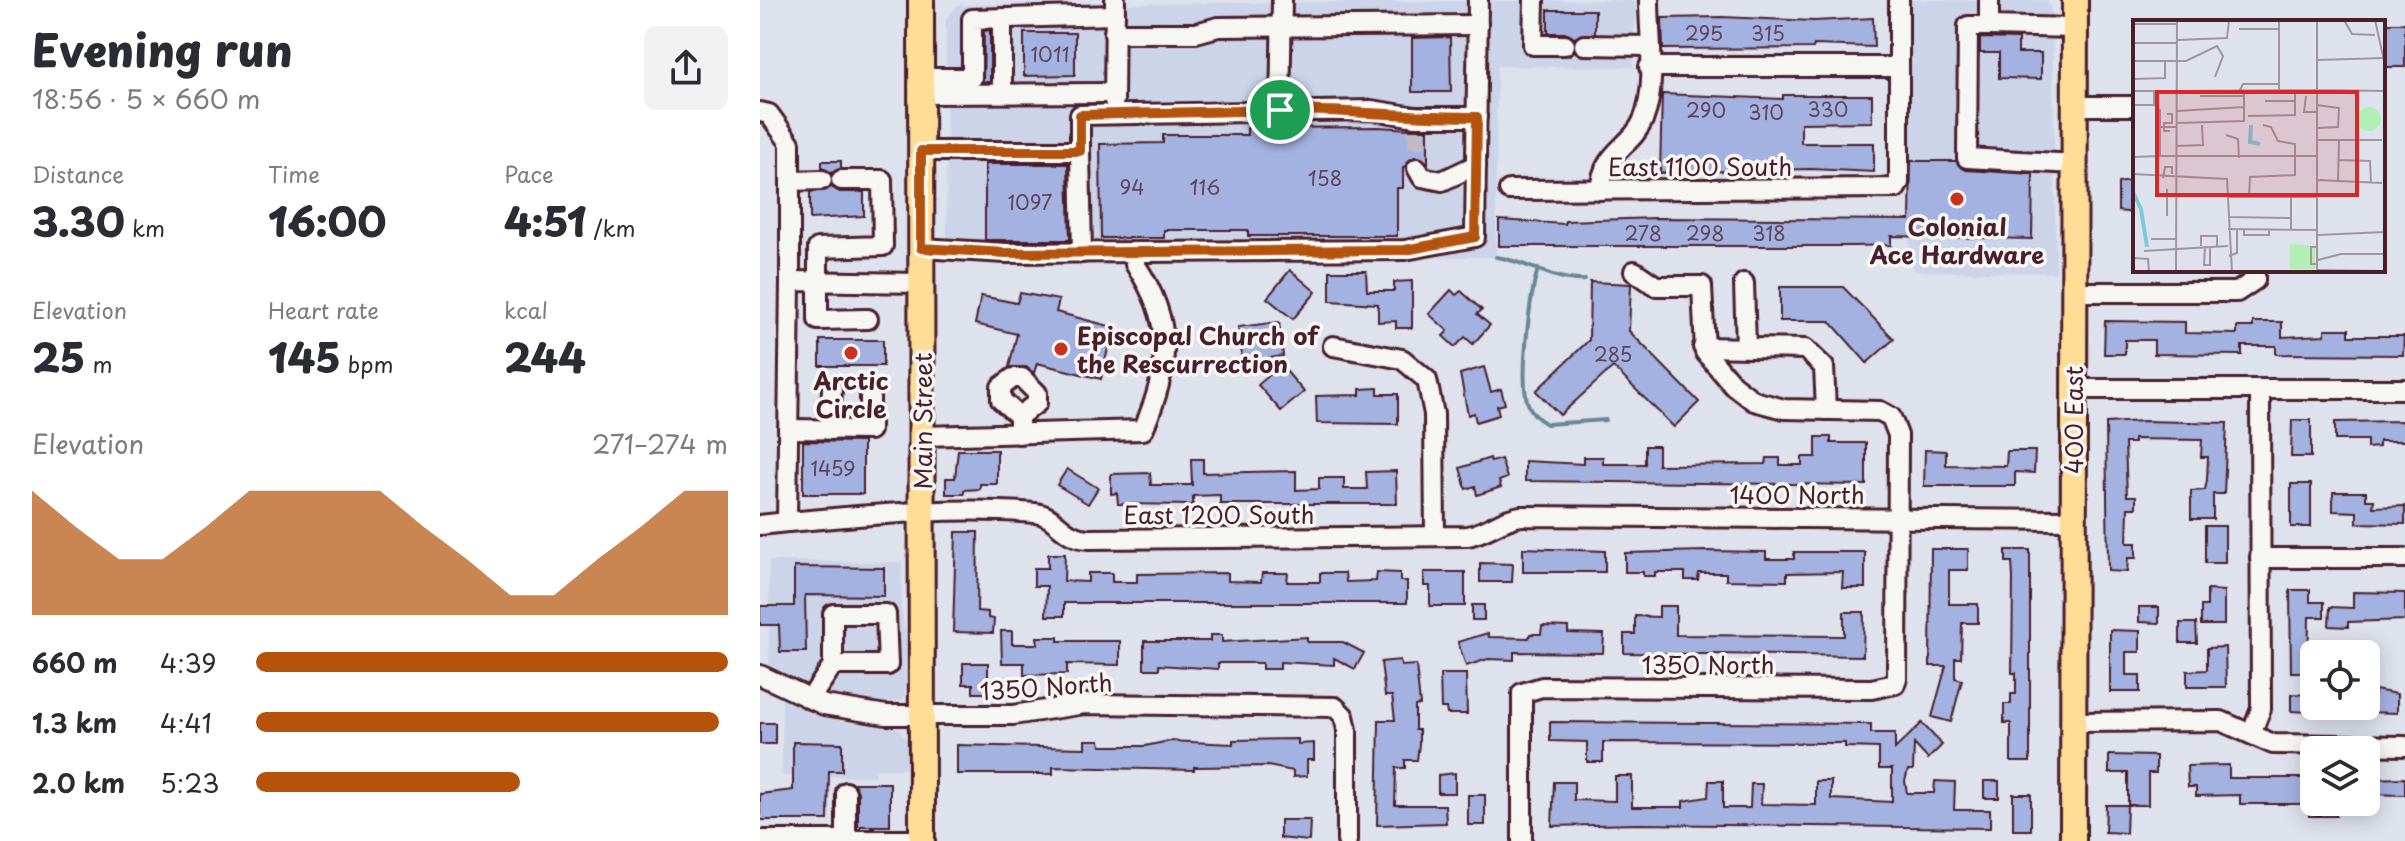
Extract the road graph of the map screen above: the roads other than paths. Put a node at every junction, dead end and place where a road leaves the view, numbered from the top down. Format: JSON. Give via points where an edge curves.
{"nodes":[{"id":1,"x":921,"y":0,"type":"edge"},
{"id":2,"x":1282,"y":0,"type":"edge"},
{"id":3,"x":1478,"y":0,"type":"edge"},
{"id":4,"x":1534,"y":0,"type":"edge"},
{"id":5,"x":1649,"y":0,"type":"edge"},
{"id":6,"x":1899,"y":0,"type":"edge"},
{"id":7,"x":1989,"y":0,"type":"edge"},
{"id":8,"x":2075,"y":0,"type":"edge"},
{"id":9,"x":1076,"y":8,"type":"edge"},
{"id":10,"x":1026,"y":9,"type":"edge"},
{"id":11,"x":1115,"y":16,"type":"edge"},
{"id":12,"x":1002,"y":18,"type":"junction"},
{"id":13,"x":1478,"y":25,"type":"junction"},
{"id":14,"x":1281,"y":26,"type":"junction"},
{"id":15,"x":1989,"y":26,"type":"junction"},
{"id":16,"x":2075,"y":28,"type":"junction"},
{"id":17,"x":1565,"y":45,"type":"dead end"},
{"id":18,"x":1584,"y":45,"type":"dead end"},
{"id":19,"x":1649,"y":46,"type":"junction"},
{"id":20,"x":1649,"y":67,"type":"junction"},
{"id":21,"x":1899,"y":67,"type":"junction"},
{"id":22,"x":921,"y":86,"type":"junction"},
{"id":23,"x":1002,"y":93,"type":"junction"},
{"id":24,"x":1114,"y":93,"type":"junction"},
{"id":25,"x":2074,"y":106,"type":"junction"},
{"id":26,"x":2133,"y":106,"type":"edge"},
{"id":27,"x":1280,"y":110,"type":"junction"},
{"id":28,"x":760,"y":112,"type":"edge"},
{"id":29,"x":1113,"y":115,"type":"junction"},
{"id":30,"x":1477,"y":117,"type":"junction"},
{"id":31,"x":921,"y":151,"type":"junction"},
{"id":32,"x":1080,"y":151,"type":"junction"},
{"id":33,"x":2075,"y":164,"type":"junction"},
{"id":34,"x":1476,"y":165,"type":"junction"},
{"id":35,"x":1417,"y":168,"type":"dead end"},
{"id":36,"x":822,"y":180,"type":"dead end"},
{"id":37,"x":841,"y":180,"type":"dead end"},
{"id":38,"x":790,"y":181,"type":"junction"},
{"id":39,"x":1509,"y":190,"type":"dead end"},
{"id":40,"x":1600,"y":190,"type":"junction"},
{"id":41,"x":921,"y":248,"type":"junction"},
{"id":42,"x":1082,"y":253,"type":"junction"},
{"id":43,"x":1135,"y":264,"type":"dead end"},
{"id":44,"x":1634,"y":271,"type":"dead end"},
{"id":45,"x":2255,"y":272,"type":"edge"},
{"id":46,"x":790,"y":281,"type":"junction"},
{"id":47,"x":818,"y":282,"type":"junction"},
{"id":48,"x":921,"y":283,"type":"junction"},
{"id":49,"x":1744,"y":283,"type":"dead end"},
{"id":50,"x":2072,"y":292,"type":"junction"},
{"id":51,"x":868,"y":319,"type":"dead end"},
{"id":52,"x":1333,"y":346,"type":"dead end"},
{"id":53,"x":1703,"y":347,"type":"junction"},
{"id":54,"x":1746,"y":347,"type":"junction"},
{"id":55,"x":832,"y":389,"type":"dead end"},
{"id":56,"x":2072,"y":389,"type":"junction"},
{"id":57,"x":2260,"y":389,"type":"junction"},
{"id":58,"x":2405,"y":389,"type":"edge"},
{"id":59,"x":870,"y":390,"type":"dead end"},
{"id":60,"x":1826,"y":410,"type":"junction"},
{"id":61,"x":788,"y":429,"type":"junction"},
{"id":62,"x":830,"y":430,"type":"junction"},
{"id":63,"x":922,"y":436,"type":"junction"},
{"id":64,"x":922,"y":513,"type":"junction"},
{"id":65,"x":1521,"y":516,"type":"joint"},
{"id":66,"x":1898,"y":519,"type":"junction"},
{"id":67,"x":2073,"y":520,"type":"junction"},
{"id":68,"x":787,"y":522,"type":"junction"},
{"id":69,"x":760,"y":525,"type":"edge"},
{"id":70,"x":1435,"y":536,"type":"junction"},
{"id":71,"x":2260,"y":558,"type":"junction"},
{"id":72,"x":2405,"y":558,"type":"edge"},
{"id":73,"x":833,"y":665,"type":"dead end"},
{"id":74,"x":760,"y":675,"type":"edge"},
{"id":75,"x":810,"y":699,"type":"junction"},
{"id":76,"x":922,"y":716,"type":"junction"},
{"id":77,"x":2073,"y":722,"type":"junction"},
{"id":78,"x":2251,"y":734,"type":"junction"},
{"id":79,"x":2405,"y":746,"type":"edge"},
{"id":80,"x":846,"y":792,"type":"dead end"},
{"id":81,"x":760,"y":840,"type":"edge"},
{"id":82,"x":846,"y":840,"type":"edge"},
{"id":83,"x":922,"y":840,"type":"edge"},
{"id":84,"x":1347,"y":841,"type":"edge"},
{"id":85,"x":1522,"y":841,"type":"edge"},
{"id":86,"x":2073,"y":841,"type":"edge"}],
"edges":[{"from":1,"to":22,"type":"main road","name":"Main Street"},
{"from":2,"to":14,"type":"street"},
{"from":3,"to":13,"type":"street"},
{"from":4,"to":17,"type":"street","via":[[1533,45]]},
{"from":5,"to":19,"type":"street"},
{"from":6,"to":21,"type":"street"},
{"from":7,"to":15,"type":"street"},
{"from":8,"to":16,"type":"main road","name":"400 East"},
{"from":9,"to":10,"type":"street"},
{"from":9,"to":11,"type":"street"},
{"from":10,"to":12,"type":"street"},
{"from":11,"to":14,"type":"street","via":[[1196,33],[1218,27]]},
{"from":11,"to":24,"type":"street"},
{"from":12,"to":22,"type":"street","via":[[972,19],[972,78]]},
{"from":12,"to":23,"type":"street"},
{"from":13,"to":14,"type":"street"},
{"from":13,"to":30,"type":"street"},
{"from":14,"to":27,"type":"street"},
{"from":15,"to":16,"type":"street"},
{"from":15,"to":33,"type":"street","via":[[1968,26],[1967,158]]},
{"from":16,"to":25,"type":"main road","name":"400 East"},
{"from":18,"to":19,"type":"street"},
{"from":19,"to":20,"type":"street"},
{"from":20,"to":21,"type":"street"},
{"from":20,"to":40,"type":"street","via":[[1644,118],[1610,157]]},
{"from":21,"to":40,"type":"street","name":"East 1100 South","via":[[1899,183],[1890,190]]},
{"from":22,"to":23,"type":"street"},
{"from":22,"to":31,"type":"main road","name":"Main Street"},
{"from":23,"to":24,"type":"street"},
{"from":24,"to":29,"type":"street"},
{"from":25,"to":26,"type":"street"},
{"from":25,"to":33,"type":"main road","name":"400 East"},
{"from":27,"to":29,"type":"street"},
{"from":27,"to":30,"type":"street","via":[[1371,110],[1416,123]]},
{"from":28,"to":38,"type":"street","via":[[769,114],[790,143]]},
{"from":29,"to":32,"type":"street","via":[[1080,115]]},
{"from":30,"to":34,"type":"street"},
{"from":31,"to":32,"type":"street"},
{"from":31,"to":41,"type":"main road","name":"Main Street"},
{"from":32,"to":42,"type":"street"},
{"from":33,"to":50,"type":"main road","name":"400 East"},
{"from":34,"to":35,"type":"street","via":[[1442,181],[1422,177]]},
{"from":34,"to":42,"type":"street","via":[[1475,237],[1405,250]]},
{"from":36,"to":38,"type":"street"},
{"from":37,"to":47,"type":"street","via":[[882,180],[883,246],[818,248]]},
{"from":38,"to":46,"type":"street"},
{"from":39,"to":40,"type":"street","name":"East 1100 South"},
{"from":41,"to":42,"type":"street"},
{"from":41,"to":48,"type":"main road","name":"Main Street"},
{"from":43,"to":63,"type":"street","via":[[1162,316],[1165,351],[1159,393],[1143,430],[1019,425]]},
{"from":44,"to":53,"type":"street","via":[[1656,286],[1702,286]]},
{"from":45,"to":50,"type":"street","via":[[2255,280],[2237,292]]},
{"from":46,"to":47,"type":"street"},
{"from":46,"to":61,"type":"street"},
{"from":47,"to":48,"type":"street"},
{"from":47,"to":51,"type":"street","via":[[818,320]]},
{"from":48,"to":63,"type":"main road","name":"Main Street"},
{"from":49,"to":54,"type":"street"},
{"from":50,"to":56,"type":"main road","name":"400 East"},
{"from":52,"to":70,"type":"street","via":[[1402,359],[1427,380],[1434,414]]},
{"from":53,"to":54,"type":"street"},
{"from":53,"to":60,"type":"street","via":[[1733,385],[1754,401],[1784,409]]},
{"from":54,"to":60,"type":"street","via":[[1810,352],[1824,367]]},
{"from":55,"to":62,"type":"street"},
{"from":56,"to":57,"type":"street"},
{"from":56,"to":67,"type":"main road","name":"400 East"},
{"from":57,"to":58,"type":"street"},
{"from":57,"to":71,"type":"street"},
{"from":59,"to":62,"type":"street","via":[[870,430]]},
{"from":60,"to":66,"type":"street","via":[[1873,410],[1891,417],[1898,435]]},
{"from":61,"to":62,"type":"street"},
{"from":61,"to":68,"type":"street"},
{"from":63,"to":64,"type":"main road","name":"Main Street"},
{"from":64,"to":68,"type":"street","name":"East 1200 South"},
{"from":64,"to":70,"type":"street","name":"East 1200 South","via":[[1039,513],[1079,539]]},
{"from":64,"to":76,"type":"main road","name":"Main Street"},
{"from":65,"to":66,"type":"street","name":"1400 North"},
{"from":65,"to":70,"type":"street","name":"East 1200 South","via":[[1475,535]]},
{"from":66,"to":67,"type":"street","name":"1400 North"},
{"from":66,"to":85,"type":"street","name":"1350 North","via":[[1895,684],[1872,689],[1542,687],[1522,693]]},
{"from":67,"to":77,"type":"main road","name":"400 East"},
{"from":68,"to":69,"type":"street","name":"East 1200 South"},
{"from":71,"to":72,"type":"street"},
{"from":71,"to":78,"type":"street","via":[[2261,709]]},
{"from":73,"to":75,"type":"street"},
{"from":74,"to":75,"type":"street","name":"1350 North"},
{"from":75,"to":76,"type":"street","name":"1350 North","via":[[854,713]]},
{"from":76,"to":83,"type":"main road","name":"Main Street"},
{"from":76,"to":84,"type":"street","name":"1350 North","via":[[1022,714],[1085,704],[1320,705],[1341,710],[1347,730]]},
{"from":77,"to":78,"type":"street","via":[[2221,721]]},
{"from":77,"to":86,"type":"main road","name":"400 East"},
{"from":78,"to":79,"type":"street","via":[[2285,745]]},
{"from":80,"to":82,"type":"street"},
{"from":81,"to":82,"type":"street"},
{"from":82,"to":83,"type":"street"}]}
